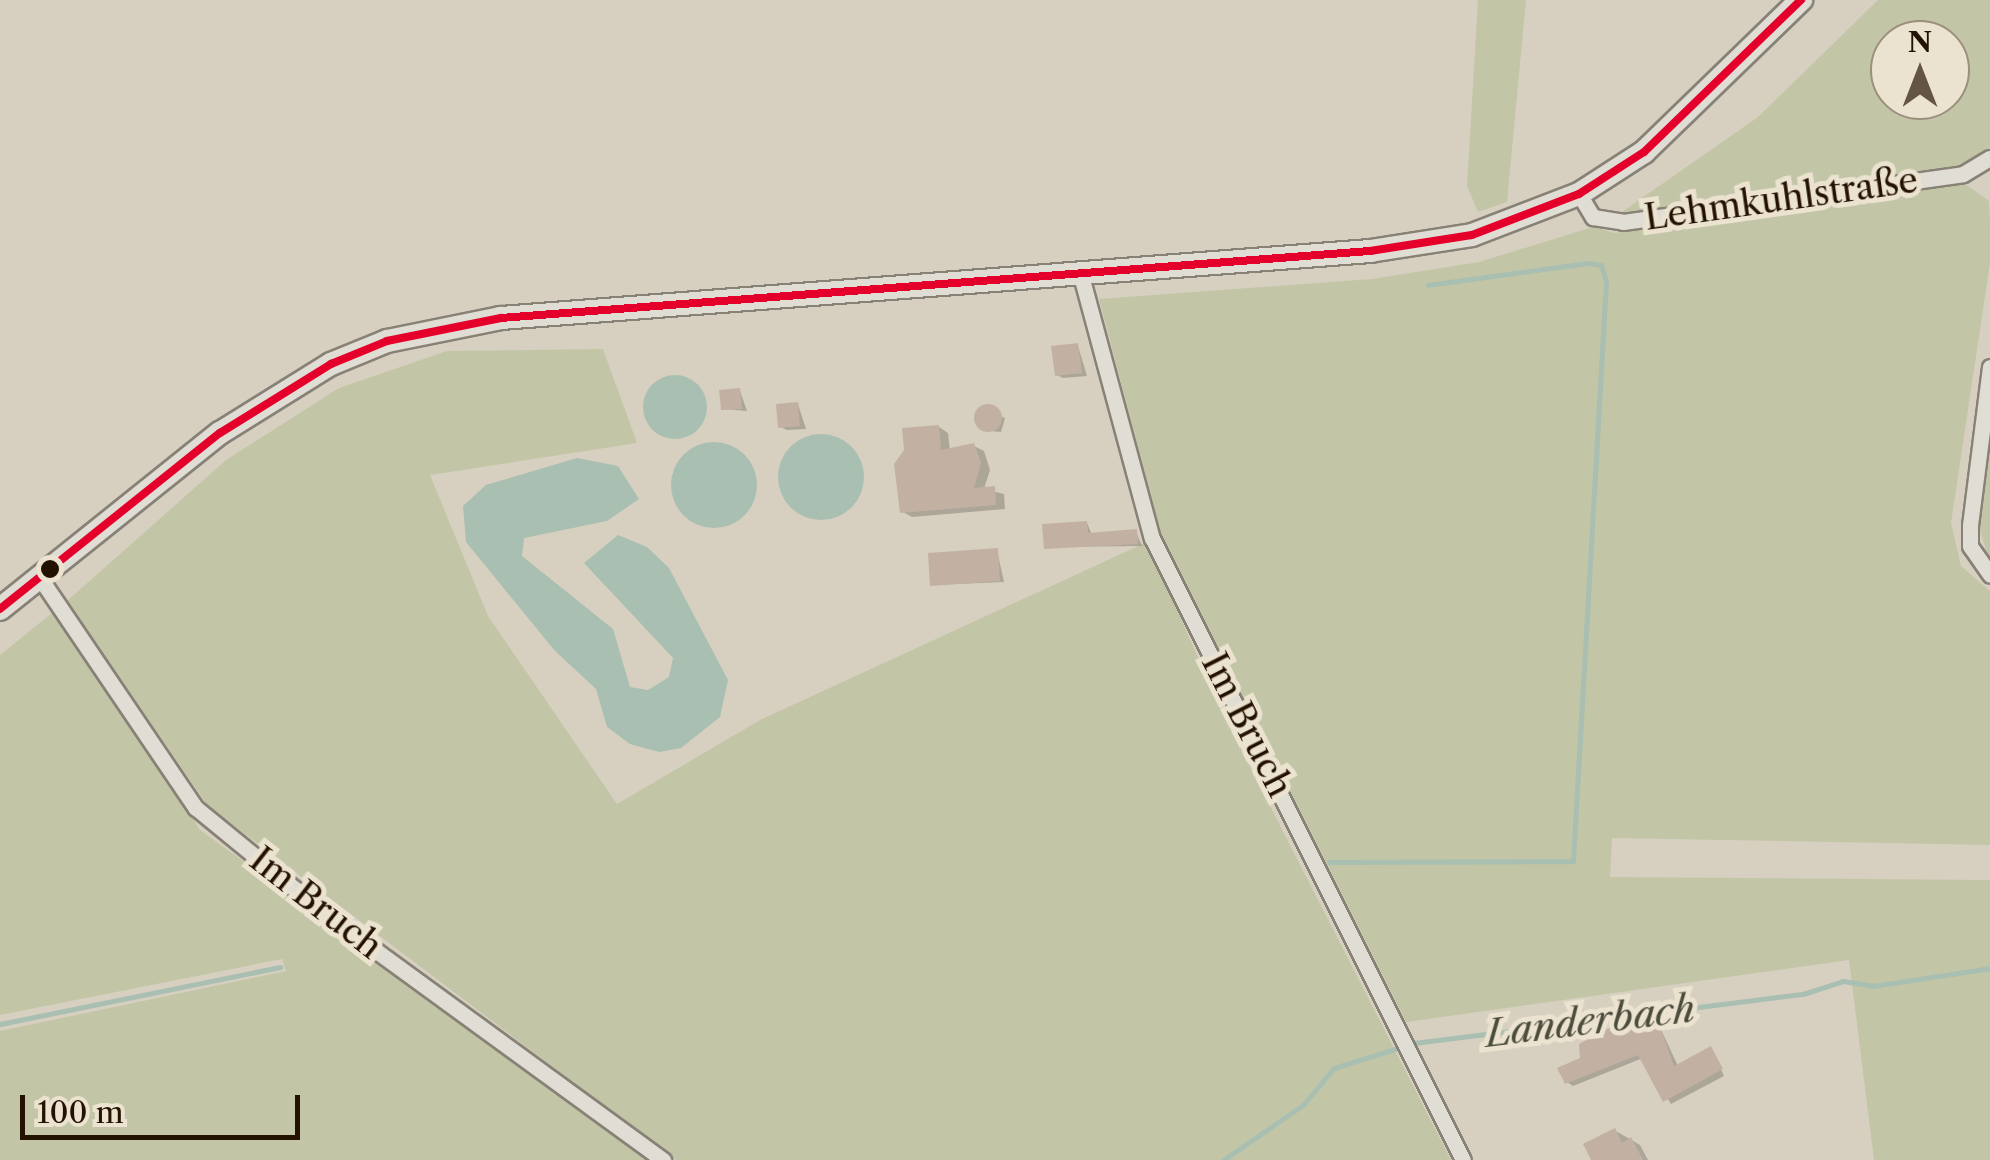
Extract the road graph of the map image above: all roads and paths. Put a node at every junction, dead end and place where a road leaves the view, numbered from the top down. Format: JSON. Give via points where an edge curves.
{"nodes":[{"id":1,"x":1801,"y":0,"type":"edge"},
{"id":2,"x":1989,"y":160,"type":"edge"},
{"id":3,"x":1579,"y":194,"type":"junction"},
{"id":4,"x":1080,"y":272,"type":"junction"},
{"id":5,"x":1990,"y":367,"type":"edge"},
{"id":6,"x":1990,"y":575,"type":"edge"},
{"id":7,"x":40,"y":578,"type":"junction"},
{"id":8,"x":0,"y":609,"type":"edge"},
{"id":9,"x":663,"y":1160,"type":"edge"},
{"id":10,"x":1463,"y":1160,"type":"edge"}],
"edges":[{"from":1,"to":3,"type":"main road","via":[[1682,118]]},
{"from":2,"to":3,"type":"street","name":"Lehmkuhlstraße","via":[[1962,174],[1623,222],[1593,216]]},
{"from":3,"to":4,"type":"main road","via":[[1472,235],[1370,251]]},
{"from":4,"to":7,"type":"main road","via":[[501,318],[387,341],[331,364],[260,406]]},
{"from":4,"to":10,"type":"street","name":"Im Bruch","via":[[1152,538]]},
{"from":5,"to":6,"type":"street","via":[[1970,546]]},
{"from":7,"to":8,"type":"main road"},
{"from":7,"to":9,"type":"street","name":"Im Bruch","via":[[196,808],[323,912]]}]}
